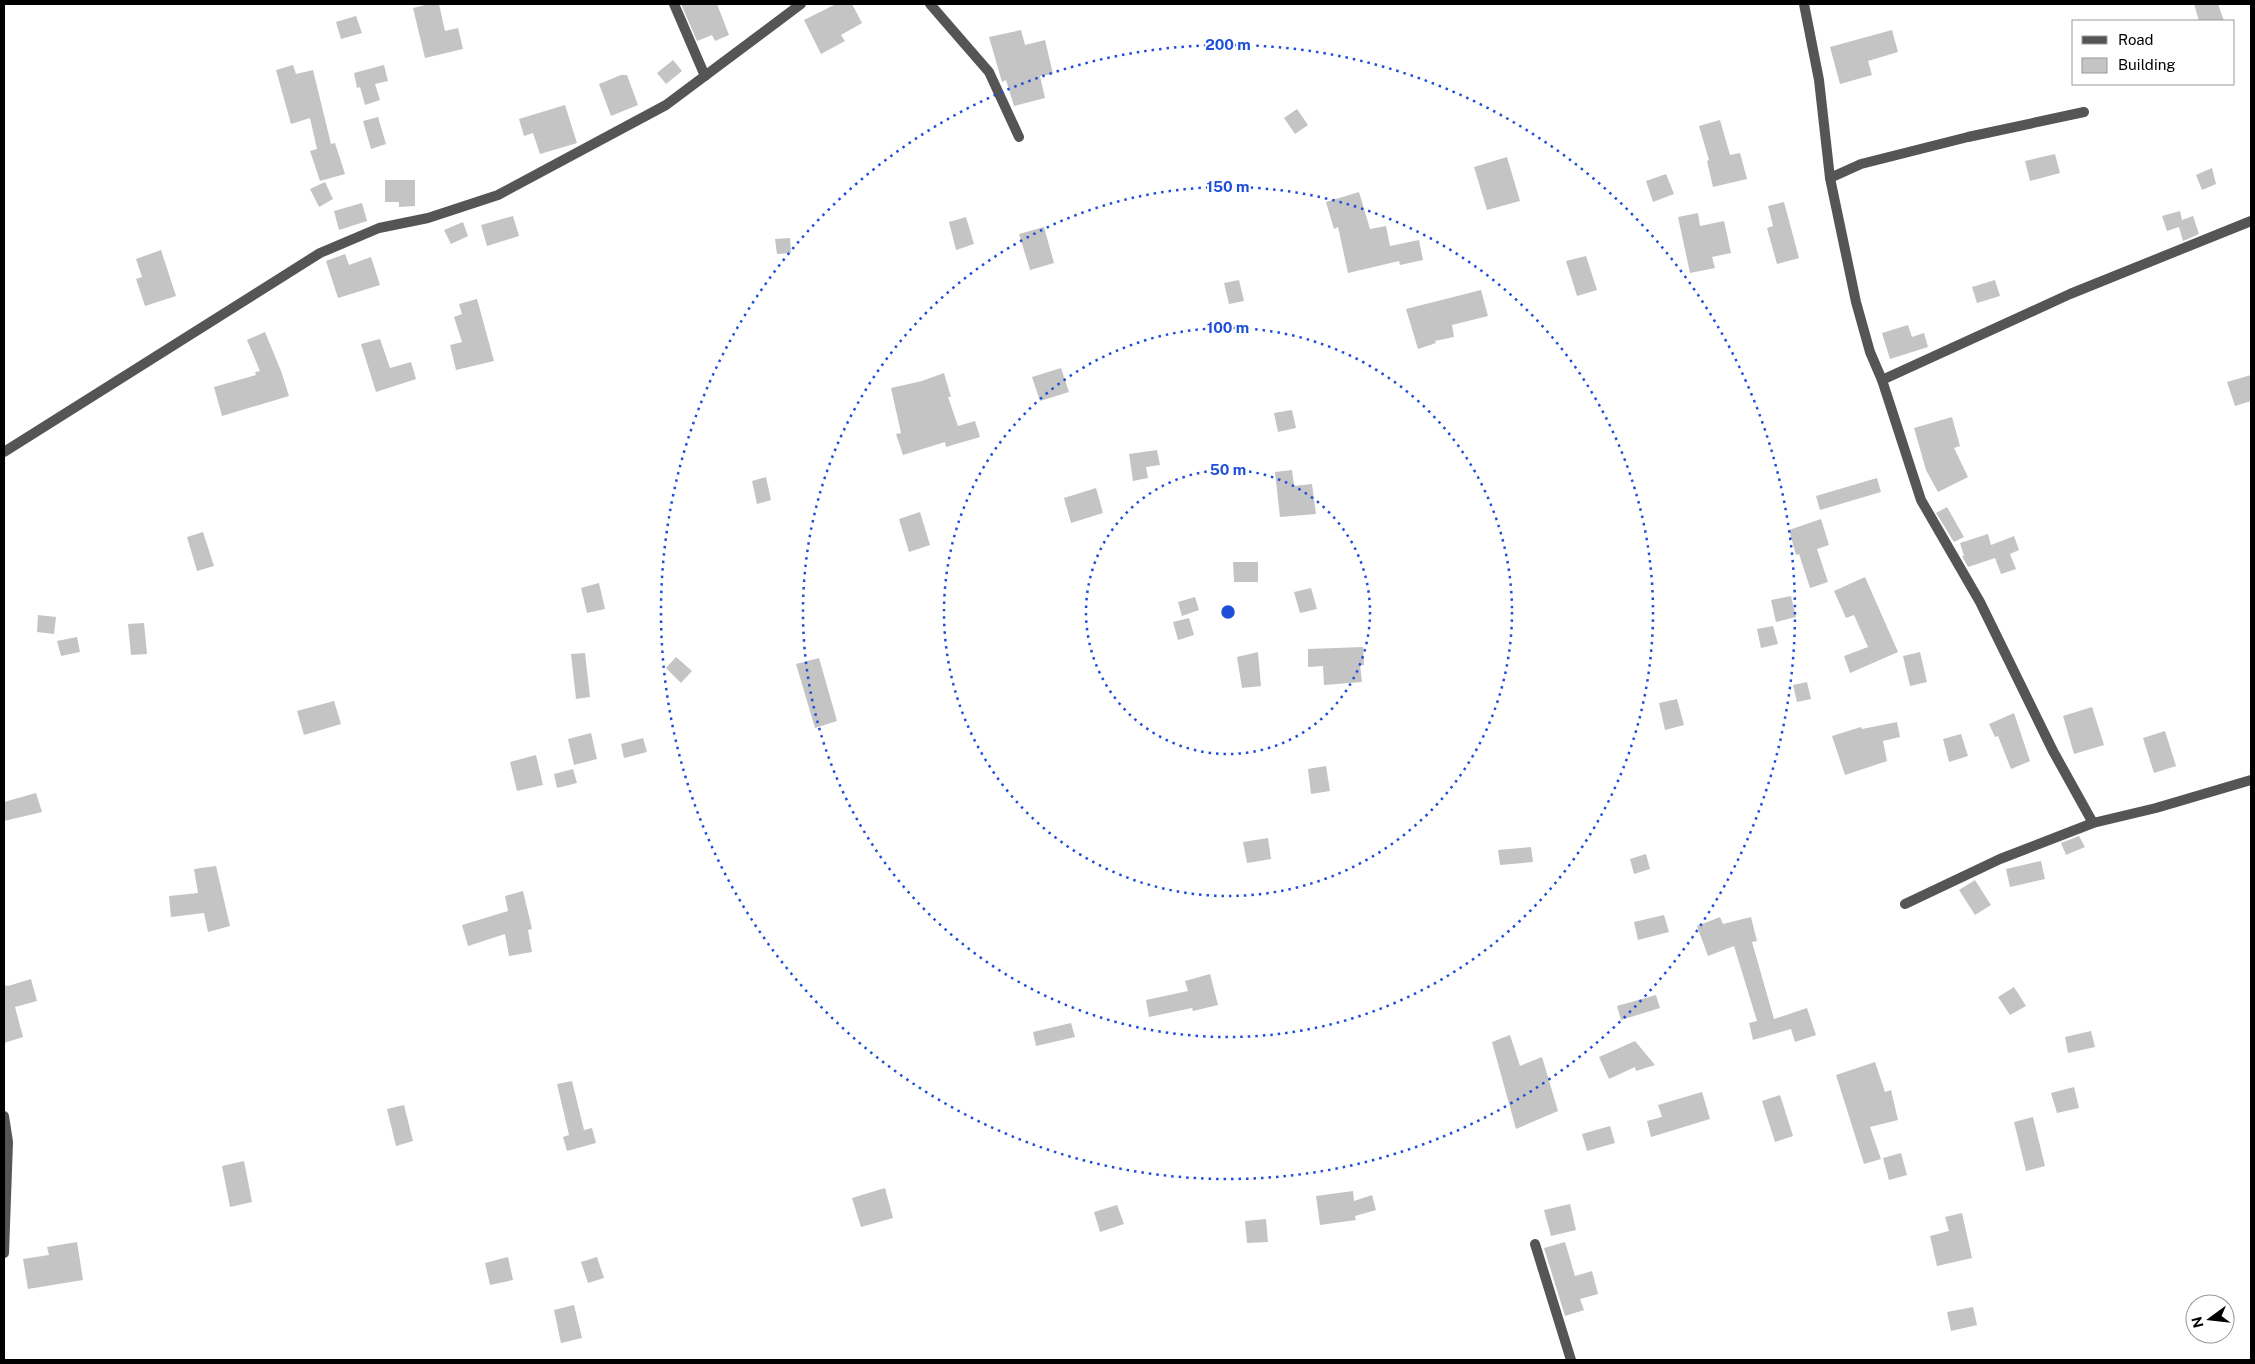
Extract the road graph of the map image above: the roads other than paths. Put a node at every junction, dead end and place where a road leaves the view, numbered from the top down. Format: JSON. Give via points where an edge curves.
{"nodes":[{"id":1,"x":674,"y":4,"type":"edge"},
{"id":2,"x":801,"y":4,"type":"edge"},
{"id":3,"x":930,"y":4,"type":"edge"},
{"id":4,"x":1804,"y":4,"type":"edge"},
{"id":5,"x":705,"y":76,"type":"junction"},
{"id":6,"x":2084,"y":112,"type":"dead end"},
{"id":7,"x":1019,"y":136,"type":"dead end"},
{"id":8,"x":1830,"y":178,"type":"junction"},
{"id":9,"x":2251,"y":221,"type":"edge"},
{"id":10,"x":1882,"y":380,"type":"junction"},
{"id":11,"x":4,"y":452,"type":"edge"},
{"id":12,"x":2251,"y":780,"type":"edge"},
{"id":13,"x":2093,"y":823,"type":"junction"},
{"id":14,"x":1905,"y":904,"type":"dead end"},
{"id":15,"x":4,"y":1116,"type":"edge"},
{"id":16,"x":1535,"y":1244,"type":"dead end"},
{"id":17,"x":4,"y":1253,"type":"edge"},
{"id":18,"x":1571,"y":1360,"type":"edge"}],
"edges":[{"from":1,"to":5,"type":"street"},
{"from":2,"to":5,"type":"street"},
{"from":3,"to":7,"type":"street","via":[[989,72]]},
{"from":4,"to":8,"type":"street","via":[[1819,80]]},
{"from":5,"to":11,"type":"street","via":[[666,105],[498,195],[428,218],[379,228],[320,253]]},
{"from":6,"to":8,"type":"street","via":[[1861,164]]},
{"from":8,"to":10,"type":"street","via":[[1856,302],[1870,352]]},
{"from":9,"to":10,"type":"street","via":[[2070,294]]},
{"from":10,"to":13,"type":"street","via":[[1921,500],[1980,602],[2053,751]]},
{"from":12,"to":13,"type":"street"},
{"from":13,"to":14,"type":"street","via":[[2000,859]]},
{"from":15,"to":17,"type":"street","via":[[8,1142]]},
{"from":16,"to":18,"type":"street"}]}
